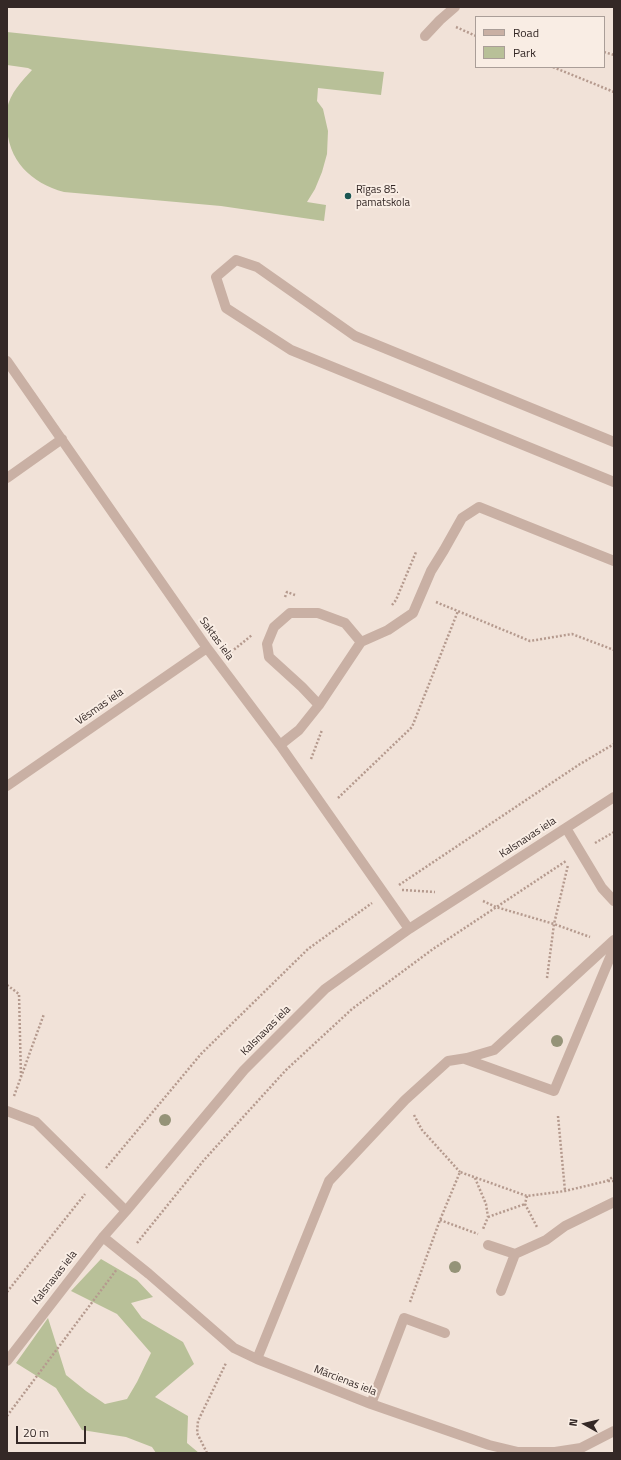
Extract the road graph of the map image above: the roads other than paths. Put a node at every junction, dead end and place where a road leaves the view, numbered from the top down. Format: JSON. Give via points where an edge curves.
{"nodes":[{"id":1,"x":455,"y":7,"type":"edge"},
{"id":2,"x":426,"y":36,"type":"dead end"},
{"id":3,"x":7,"y":360,"type":"edge"},
{"id":4,"x":62,"y":439,"type":"junction"},
{"id":5,"x":614,"y":442,"type":"edge"},
{"id":6,"x":7,"y":478,"type":"edge"},
{"id":7,"x":614,"y":482,"type":"edge"},
{"id":8,"x":614,"y":561,"type":"edge"},
{"id":9,"x":361,"y":642,"type":"junction"},
{"id":10,"x":208,"y":648,"type":"junction"},
{"id":11,"x":319,"y":705,"type":"junction"},
{"id":12,"x":280,"y":745,"type":"junction"},
{"id":13,"x":7,"y":786,"type":"edge"},
{"id":14,"x":614,"y":797,"type":"edge"},
{"id":15,"x":566,"y":828,"type":"junction"},
{"id":16,"x":614,"y":901,"type":"edge"},
{"id":17,"x":409,"y":929,"type":"junction"},
{"id":18,"x":614,"y":940,"type":"edge"},
{"id":19,"x":614,"y":948,"type":"edge"},
{"id":20,"x":465,"y":1059,"type":"junction"},
{"id":21,"x":7,"y":1111,"type":"edge"},
{"id":22,"x":614,"y":1202,"type":"edge"},
{"id":23,"x":126,"y":1211,"type":"junction"},
{"id":24,"x":103,"y":1237,"type":"junction"},
{"id":25,"x":488,"y":1245,"type":"dead end"},
{"id":26,"x":515,"y":1254,"type":"junction"},
{"id":27,"x":501,"y":1290,"type":"dead end"},
{"id":28,"x":445,"y":1333,"type":"dead end"},
{"id":29,"x":257,"y":1359,"type":"junction"},
{"id":30,"x":7,"y":1361,"type":"edge"},
{"id":31,"x":371,"y":1404,"type":"junction"},
{"id":32,"x":613,"y":1433,"type":"edge"}],
"edges":[{"from":1,"to":2,"type":"street"},
{"from":3,"to":4,"type":"street","name":"Saktas iela"},
{"from":4,"to":6,"type":"street"},
{"from":4,"to":10,"type":"street","name":"Saktas iela"},
{"from":5,"to":7,"type":"street","via":[[355,336],[258,267],[236,260],[216,277],[226,308],[291,350]]},
{"from":8,"to":9,"type":"street","via":[[479,507],[462,518],[431,570],[413,612],[388,630]]},
{"from":9,"to":11,"type":"street"},
{"from":9,"to":11,"type":"street","via":[[345,623],[318,613],[290,613],[274,627],[267,644],[269,657]]},
{"from":10,"to":12,"type":"street","name":"Saktas iela"},
{"from":10,"to":13,"type":"street","name":"Vēsmas iela"},
{"from":11,"to":12,"type":"street","via":[[299,730]]},
{"from":12,"to":17,"type":"street","name":"Saktas iela"},
{"from":14,"to":15,"type":"street","name":"Kalsnavas iela"},
{"from":15,"to":16,"type":"street","via":[[602,888]]},
{"from":15,"to":17,"type":"street","name":"Kalsnavas iela"},
{"from":17,"to":23,"type":"street","name":"Kalsnavas iela","via":[[325,989],[244,1070]]},
{"from":18,"to":20,"type":"street","via":[[494,1050]]},
{"from":19,"to":20,"type":"street","via":[[554,1091]]},
{"from":20,"to":29,"type":"street","via":[[448,1061],[405,1100],[330,1181]]},
{"from":21,"to":23,"type":"street","via":[[36,1122]]},
{"from":22,"to":26,"type":"street","via":[[566,1226],[546,1240]]},
{"from":23,"to":24,"type":"street","name":"Kalsnavas iela"},
{"from":24,"to":29,"type":"street","name":"Mārcienas iela","via":[[234,1348]]},
{"from":24,"to":30,"type":"street","name":"Kalsnavas iela"},
{"from":25,"to":26,"type":"street"},
{"from":26,"to":27,"type":"street"},
{"from":28,"to":31,"type":"street","via":[[404,1318]]},
{"from":29,"to":31,"type":"street","name":"Mārcienas iela"},
{"from":31,"to":32,"type":"street","name":"Mārcienas iela","via":[[489,1445],[518,1452],[555,1452],[581,1448]]}]}
